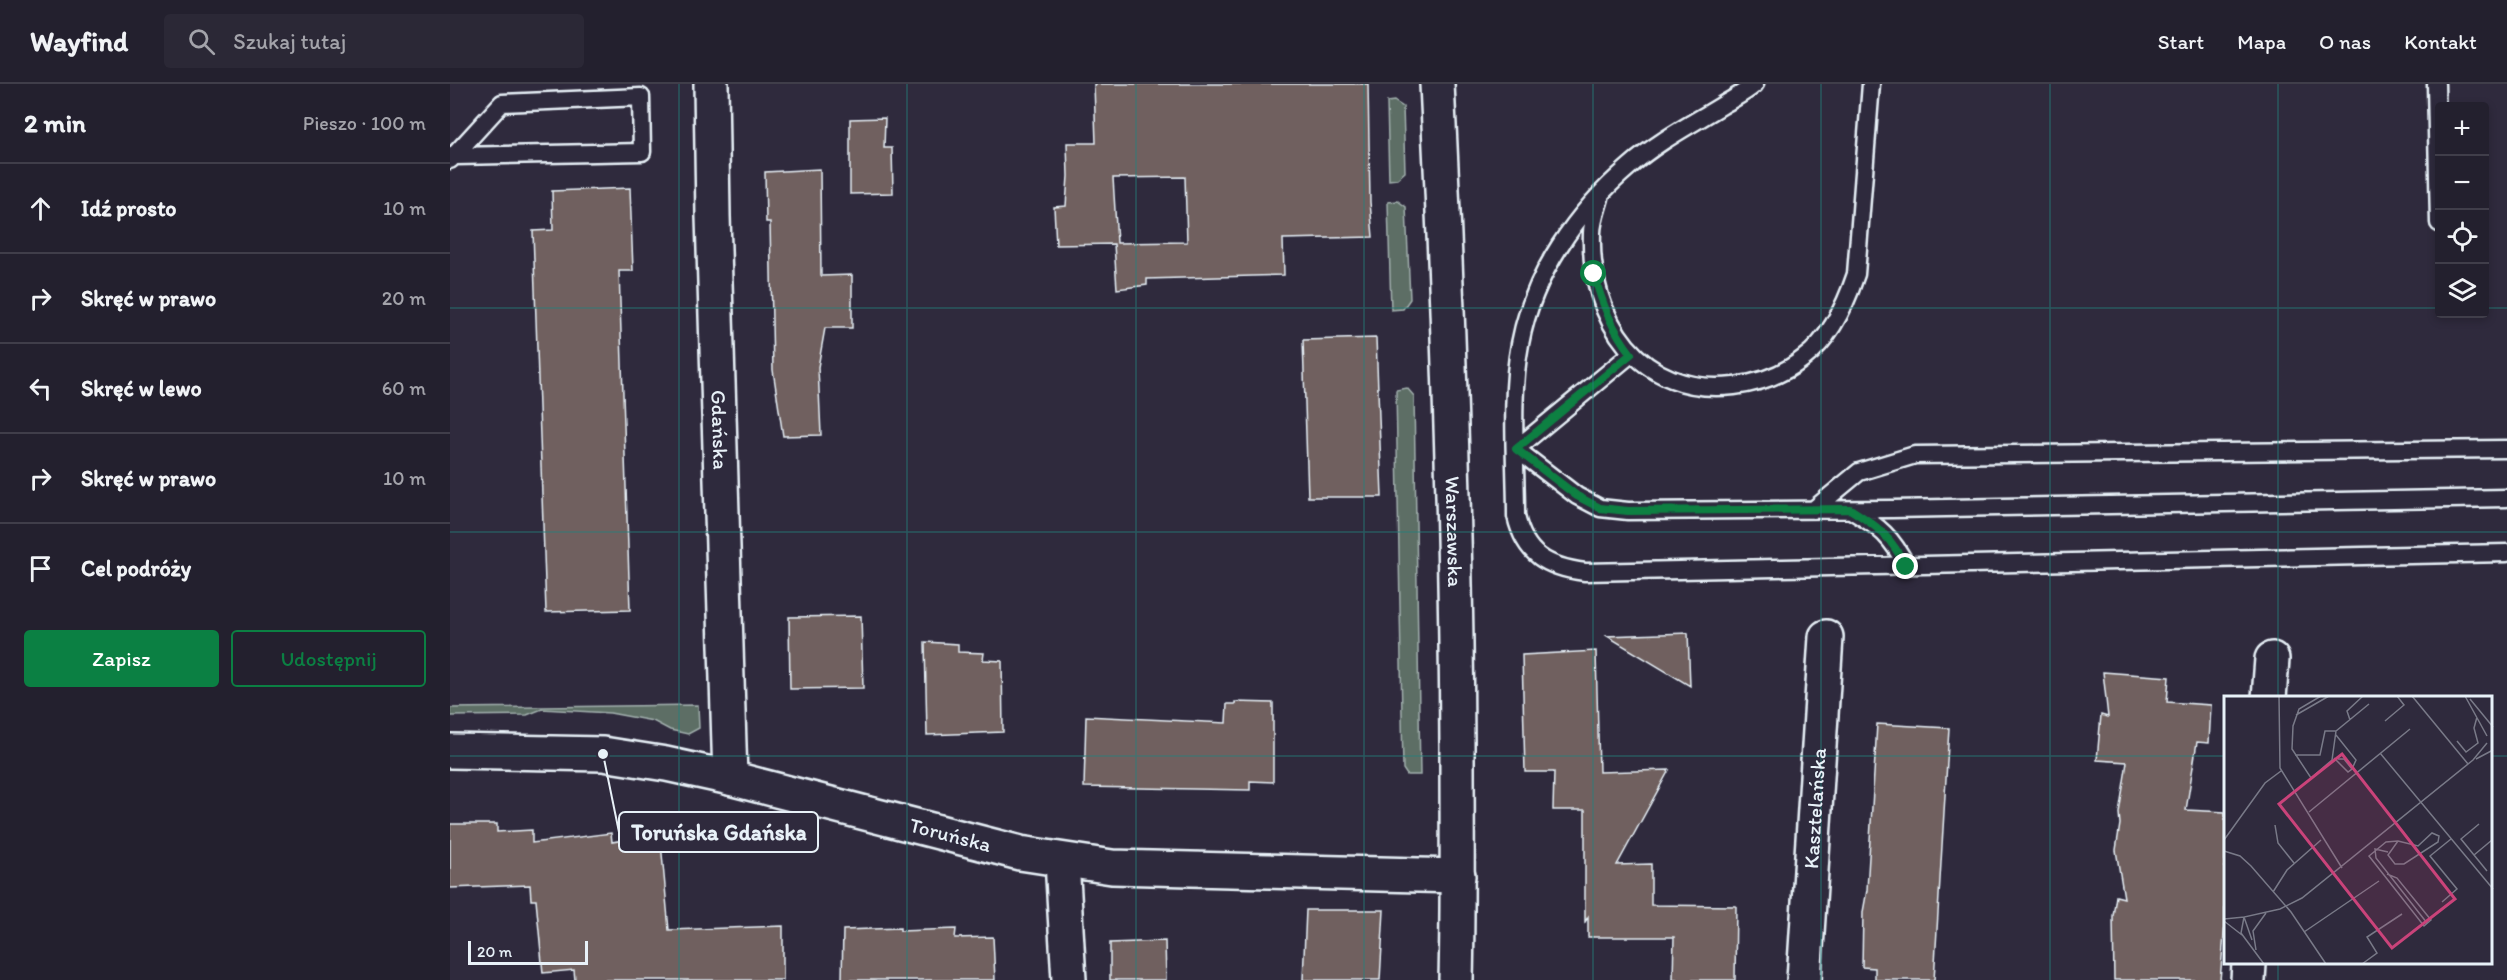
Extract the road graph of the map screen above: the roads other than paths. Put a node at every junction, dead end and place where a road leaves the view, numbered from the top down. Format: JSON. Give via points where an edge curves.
{"nodes":[{"id":1,"x":711,"y":84,"type":"edge"},
{"id":2,"x":1437,"y":84,"type":"edge"},
{"id":3,"x":1755,"y":84,"type":"edge"},
{"id":4,"x":1871,"y":84,"type":"edge"},
{"id":5,"x":2436,"y":84,"type":"edge"},
{"id":6,"x":641,"y":91,"type":"edge"},
{"id":7,"x":453,"y":158,"type":"edge"},
{"id":8,"x":1601,"y":194,"type":"junction"},
{"id":9,"x":2439,"y":210,"type":"edge"},
{"id":10,"x":1631,"y":354,"type":"junction"},
{"id":11,"x":1516,"y":449,"type":"junction"},
{"id":12,"x":2507,"y":449,"type":"edge"},
{"id":13,"x":2507,"y":498,"type":"edge"},
{"id":14,"x":1850,"y":509,"type":"junction"},
{"id":15,"x":1813,"y":510,"type":"junction"},
{"id":16,"x":2507,"y":553,"type":"edge"},
{"id":17,"x":1906,"y":567,"type":"junction"},
{"id":18,"x":1826,"y":637,"type":"dead end"},
{"id":19,"x":2272,"y":659,"type":"dead end"},
{"id":20,"x":2269,"y":696,"type":"edge"},
{"id":21,"x":450,"y":751,"type":"edge"},
{"id":22,"x":730,"y":778,"type":"junction"},
{"id":23,"x":1062,"y":861,"type":"junction"},
{"id":24,"x":1458,"y":876,"type":"junction"},
{"id":25,"x":2250,"y":965,"type":"edge"},
{"id":26,"x":1069,"y":980,"type":"edge"},
{"id":27,"x":1456,"y":980,"type":"edge"},
{"id":28,"x":1804,"y":980,"type":"edge"},
{"id":29,"x":2248,"y":980,"type":"edge"}],
"edges":[{"from":1,"to":22,"type":"street","name":"Gdańska"},
{"from":2,"to":24,"type":"street","name":"Warszawska","via":[[1452,419]]},
{"from":3,"to":8,"type":"lane","via":[[1664,141]]},
{"from":4,"to":10,"type":"lane","via":[[1856,274],[1847,301],[1829,331],[1806,357],[1780,374],[1750,384],[1718,388],[1685,384],[1654,371]]},
{"from":5,"to":9,"type":"lane"},
{"from":6,"to":7,"type":"lane","via":[[502,103]]},
{"from":6,"to":7,"type":"lane","via":[[642,152]]},
{"from":8,"to":10,"type":"lane","via":[[1592,231],[1594,274],[1602,307]]},
{"from":8,"to":11,"type":"lane","via":[[1550,260],[1530,305],[1520,345]]},
{"from":10,"to":11,"type":"lane"},
{"from":11,"to":15,"type":"lane","via":[[1577,496],[1600,508]]},
{"from":11,"to":17,"type":"lane","via":[[1516,516],[1520,534],[1531,550],[1563,569],[1585,573]]},
{"from":12,"to":15,"type":"lane","via":[[1915,455],[1859,472]]},
{"from":13,"to":14,"type":"lane"},
{"from":14,"to":15,"type":"lane"},
{"from":14,"to":17,"type":"lane","via":[[1895,544]]},
{"from":16,"to":17,"type":"lane"},
{"from":18,"to":28,"type":"street","name":"Kasztelańska"},
{"from":19,"to":20,"type":"street"},
{"from":21,"to":22,"type":"street","name":"Toruńska","via":[[603,754]]},
{"from":22,"to":23,"type":"street","name":"Toruńska"},
{"from":23,"to":24,"type":"street","name":"Toruńska","via":[[1160,869]]},
{"from":23,"to":26,"type":"street"},
{"from":24,"to":27,"type":"street","name":"Warszawska"},
{"from":25,"to":29,"type":"street"}]}
